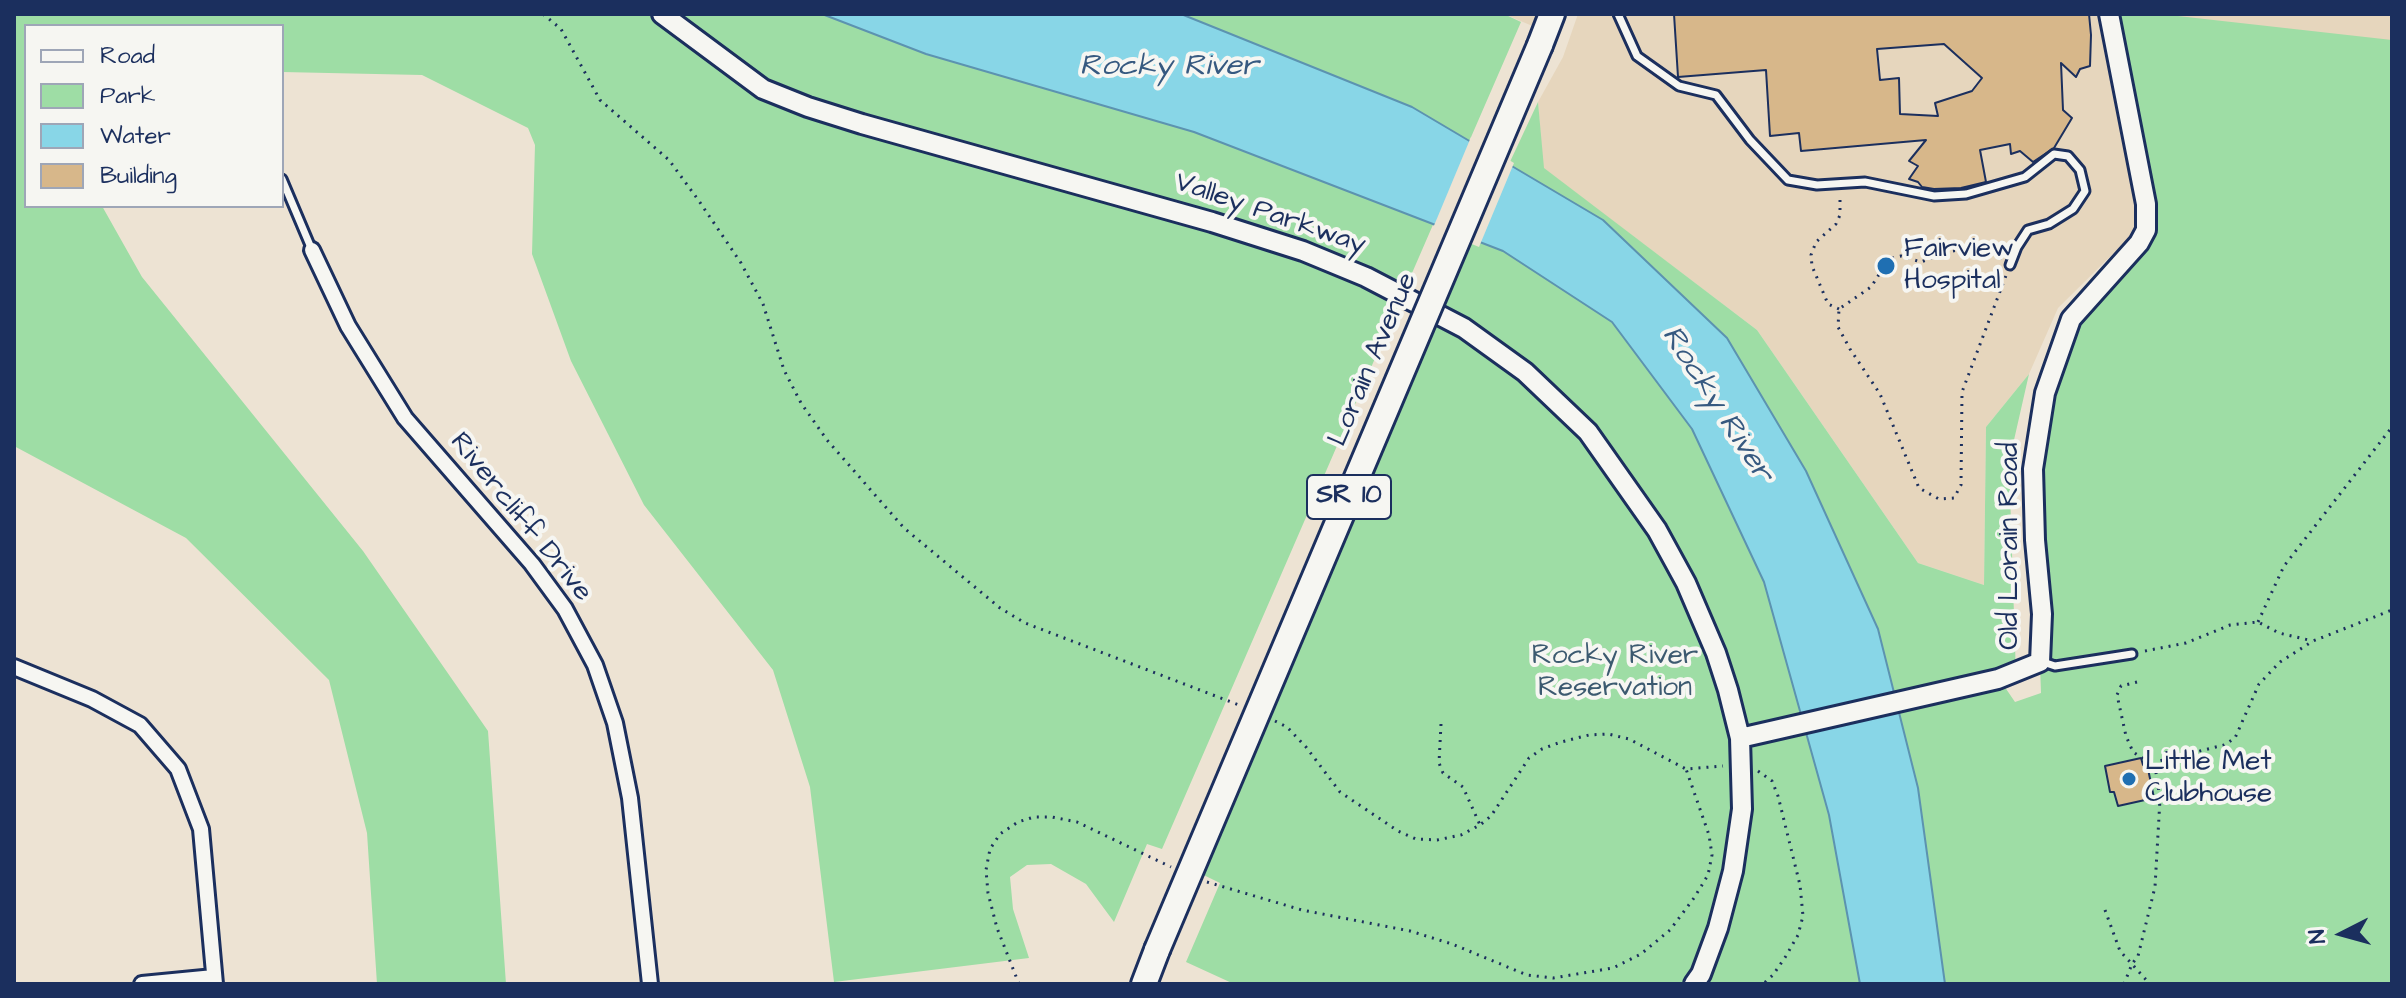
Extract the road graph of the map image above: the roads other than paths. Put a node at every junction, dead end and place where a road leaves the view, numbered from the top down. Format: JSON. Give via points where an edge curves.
{"nodes":[{"id":1,"x":662,"y":14,"type":"edge"},
{"id":2,"x":1552,"y":14,"type":"edge"},
{"id":3,"x":1618,"y":14,"type":"edge"},
{"id":4,"x":2109,"y":14,"type":"edge"},
{"id":5,"x":284,"y":184,"type":"edge"},
{"id":6,"x":312,"y":250,"type":"joint"},
{"id":7,"x":2010,"y":265,"type":"road end"},
{"id":8,"x":2132,"y":654,"type":"road end"},
{"id":9,"x":2040,"y":662,"type":"junction"},
{"id":10,"x":14,"y":667,"type":"edge"},
{"id":11,"x":1740,"y":738,"type":"junction"},
{"id":12,"x":214,"y":981,"type":"edge"},
{"id":13,"x":142,"y":984,"type":"edge"},
{"id":14,"x":650,"y":984,"type":"edge"},
{"id":15,"x":1144,"y":984,"type":"edge"},
{"id":16,"x":1694,"y":984,"type":"edge"}],
"edges":[{"from":1,"to":11,"type":"street","name":"Valley Parkway","via":[[763,89],[808,107],[1303,251],[1464,328],[1525,372],[1588,432],[1657,530],[1716,653]]},
{"from":2,"to":15,"type":"main road","name":"Lorain Avenue","number":"SR 10","bridge":true},
{"from":3,"to":7,"type":"lane","via":[[1637,56],[1679,86],[1716,95],[1788,180],[1817,185],[1865,182],[1934,196],[1966,194],[2025,177],[2054,154],[2068,156],[2080,170],[2085,191],[2073,209],[2028,230]]},
{"from":4,"to":9,"type":"street","name":"Old Lorain Road","via":[[2146,204],[2146,230],[2071,319],[2045,393],[2033,469]]},
{"from":5,"to":6,"type":"lane"},
{"from":6,"to":14,"type":"street","name":"Rivercliff Drive","via":[[348,326],[405,418],[532,564],[565,609],[595,665],[615,723],[630,798]]},
{"from":8,"to":9,"type":"lane","via":[[2055,666]]},
{"from":9,"to":11,"type":"street","name":"Old Lorain Road","via":[[1998,679]]},
{"from":10,"to":12,"type":"street","via":[[140,725],[178,769],[201,829]]},
{"from":11,"to":16,"type":"street","name":"Valley Parkway","via":[[1742,809],[1733,871],[1718,928]]},
{"from":12,"to":13,"type":"street"}]}
